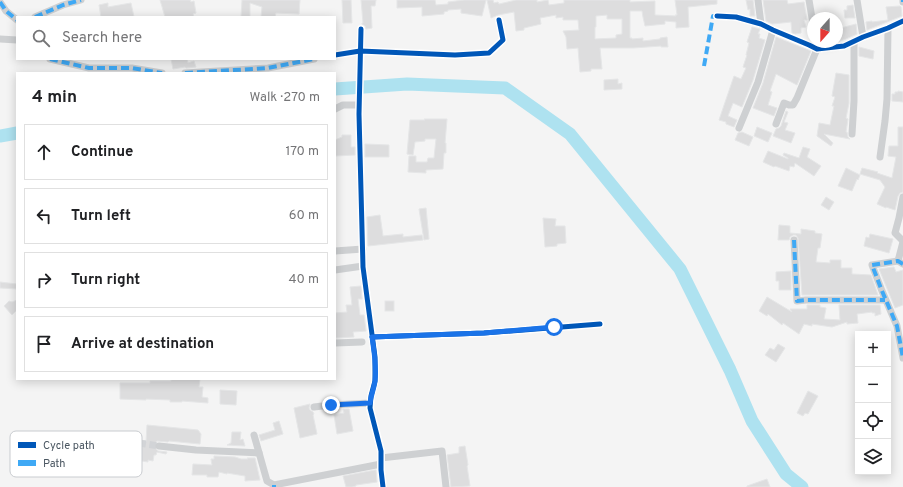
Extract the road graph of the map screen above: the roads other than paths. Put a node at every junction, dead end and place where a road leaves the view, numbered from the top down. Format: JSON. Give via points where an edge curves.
{"nodes":[{"id":1,"x":81,"y":0,"type":"edge"},
{"id":2,"x":758,"y":0,"type":"edge"},
{"id":3,"x":809,"y":0,"type":"edge"},
{"id":4,"x":857,"y":0,"type":"edge"},
{"id":5,"x":0,"y":2,"type":"edge"},
{"id":6,"x":811,"y":12,"type":"edge"},
{"id":7,"x":37,"y":16,"type":"edge"},
{"id":8,"x":717,"y":16,"type":"dead end"},
{"id":9,"x":16,"y":19,"type":"edge"},
{"id":10,"x":499,"y":20,"type":"dead end"},
{"id":11,"x":903,"y":21,"type":"edge"},
{"id":12,"x":761,"y":24,"type":"junction"},
{"id":13,"x":888,"y":28,"type":"junction"},
{"id":14,"x":361,"y":29,"type":"dead end"},
{"id":15,"x":773,"y":30,"type":"junction"},
{"id":16,"x":16,"y":34,"type":"edge"},
{"id":17,"x":863,"y":37,"type":"junction"},
{"id":18,"x":1,"y":39,"type":"edge"},
{"id":19,"x":16,"y":40,"type":"edge"},
{"id":20,"x":854,"y":41,"type":"junction"},
{"id":21,"x":807,"y":44,"type":"edge"},
{"id":22,"x":843,"y":46,"type":"edge"},
{"id":23,"x":815,"y":48,"type":"edge"},
{"id":24,"x":360,"y":51,"type":"junction"},
{"id":25,"x":336,"y":55,"type":"edge"},
{"id":26,"x":54,"y":60,"type":"edge"},
{"id":27,"x":309,"y":60,"type":"edge"},
{"id":28,"x":156,"y":72,"type":"edge"},
{"id":29,"x":202,"y":72,"type":"edge"},
{"id":30,"x":339,"y":105,"type":"edge"},
{"id":31,"x":359,"y":105,"type":"junction"},
{"id":32,"x":776,"y":124,"type":"dead end"},
{"id":33,"x":739,"y":128,"type":"dead end"},
{"id":34,"x":852,"y":134,"type":"dead end"},
{"id":35,"x":880,"y":157,"type":"dead end"},
{"id":36,"x":903,"y":197,"type":"edge"},
{"id":37,"x":794,"y":240,"type":"dead end"},
{"id":38,"x":903,"y":241,"type":"edge"},
{"id":39,"x":363,"y":249,"type":"junction"},
{"id":40,"x":336,"y":251,"type":"edge"},
{"id":41,"x":901,"y":263,"type":"edge"},
{"id":42,"x":363,"y":266,"type":"junction"},
{"id":43,"x":336,"y":270,"type":"edge"},
{"id":44,"x":885,"y":300,"type":"junction"},
{"id":45,"x":600,"y":324,"type":"dead end"},
{"id":46,"x":900,"y":328,"type":"edge"},
{"id":47,"x":372,"y":337,"type":"junction"},
{"id":48,"x":362,"y":342,"type":"dead end"},
{"id":49,"x":336,"y":343,"type":"edge"},
{"id":50,"x":903,"y":358,"type":"edge"},
{"id":51,"x":370,"y":403,"type":"junction"},
{"id":52,"x":314,"y":407,"type":"dead end"},
{"id":53,"x":254,"y":435,"type":"dead end"},
{"id":54,"x":159,"y":446,"type":"tunnel mouth"},
{"id":55,"x":259,"y":453,"type":"junction"},
{"id":56,"x":381,"y":461,"type":"junction"},
{"id":57,"x":383,"y":487,"type":"edge"},
{"id":58,"x":446,"y":487,"type":"edge"}],
"edges":[{"from":1,"to":7,"type":"street"},
{"from":2,"to":12,"type":"street"},
{"from":3,"to":6,"type":"street"},
{"from":4,"to":17,"type":"street"},
{"from":5,"to":9,"type":"street"},
{"from":8,"to":12,"type":"street","via":[[736,17]]},
{"from":10,"to":24,"type":"street","via":[[503,40],[489,53],[455,55]]},
{"from":11,"to":13,"type":"street"},
{"from":12,"to":15,"type":"street"},
{"from":13,"to":17,"type":"street"},
{"from":13,"to":35,"type":"street","via":[[887,99]]},
{"from":14,"to":24,"type":"street"},
{"from":15,"to":21,"type":"street"},
{"from":15,"to":33,"type":"street","via":[[758,82]]},
{"from":16,"to":18,"type":"street"},
{"from":17,"to":20,"type":"street"},
{"from":18,"to":19,"type":"street"},
{"from":20,"to":22,"type":"street"},
{"from":20,"to":34,"type":"street"},
{"from":23,"to":32,"type":"street","via":[[793,105],[784,103]]},
{"from":24,"to":25,"type":"street"},
{"from":24,"to":31,"type":"street"},
{"from":26,"to":28,"type":"street","via":[[89,68],[132,68]]},
{"from":27,"to":29,"type":"street","via":[[268,68]]},
{"from":30,"to":31,"type":"street"},
{"from":31,"to":39,"type":"street"},
{"from":36,"to":38,"type":"street","via":[[895,233]]},
{"from":37,"to":44,"type":"street","via":[[797,302]]},
{"from":38,"to":41,"type":"street"},
{"from":39,"to":40,"type":"street"},
{"from":39,"to":42,"type":"street"},
{"from":41,"to":44,"type":"street","via":[[872,265]]},
{"from":42,"to":43,"type":"street"},
{"from":42,"to":47,"type":"street"},
{"from":44,"to":46,"type":"street"},
{"from":45,"to":47,"type":"street","via":[[484,333]]},
{"from":46,"to":50,"type":"street"},
{"from":47,"to":51,"type":"street","via":[[375,382]]},
{"from":48,"to":49,"type":"street"},
{"from":51,"to":52,"type":"street"},
{"from":51,"to":56,"type":"street"},
{"from":53,"to":55,"type":"street"},
{"from":54,"to":55,"type":"street"},
{"from":55,"to":56,"type":"street","via":[[267,481],[274,485]]},
{"from":56,"to":57,"type":"street"},
{"from":56,"to":58,"type":"street","via":[[442,451]]}]}
